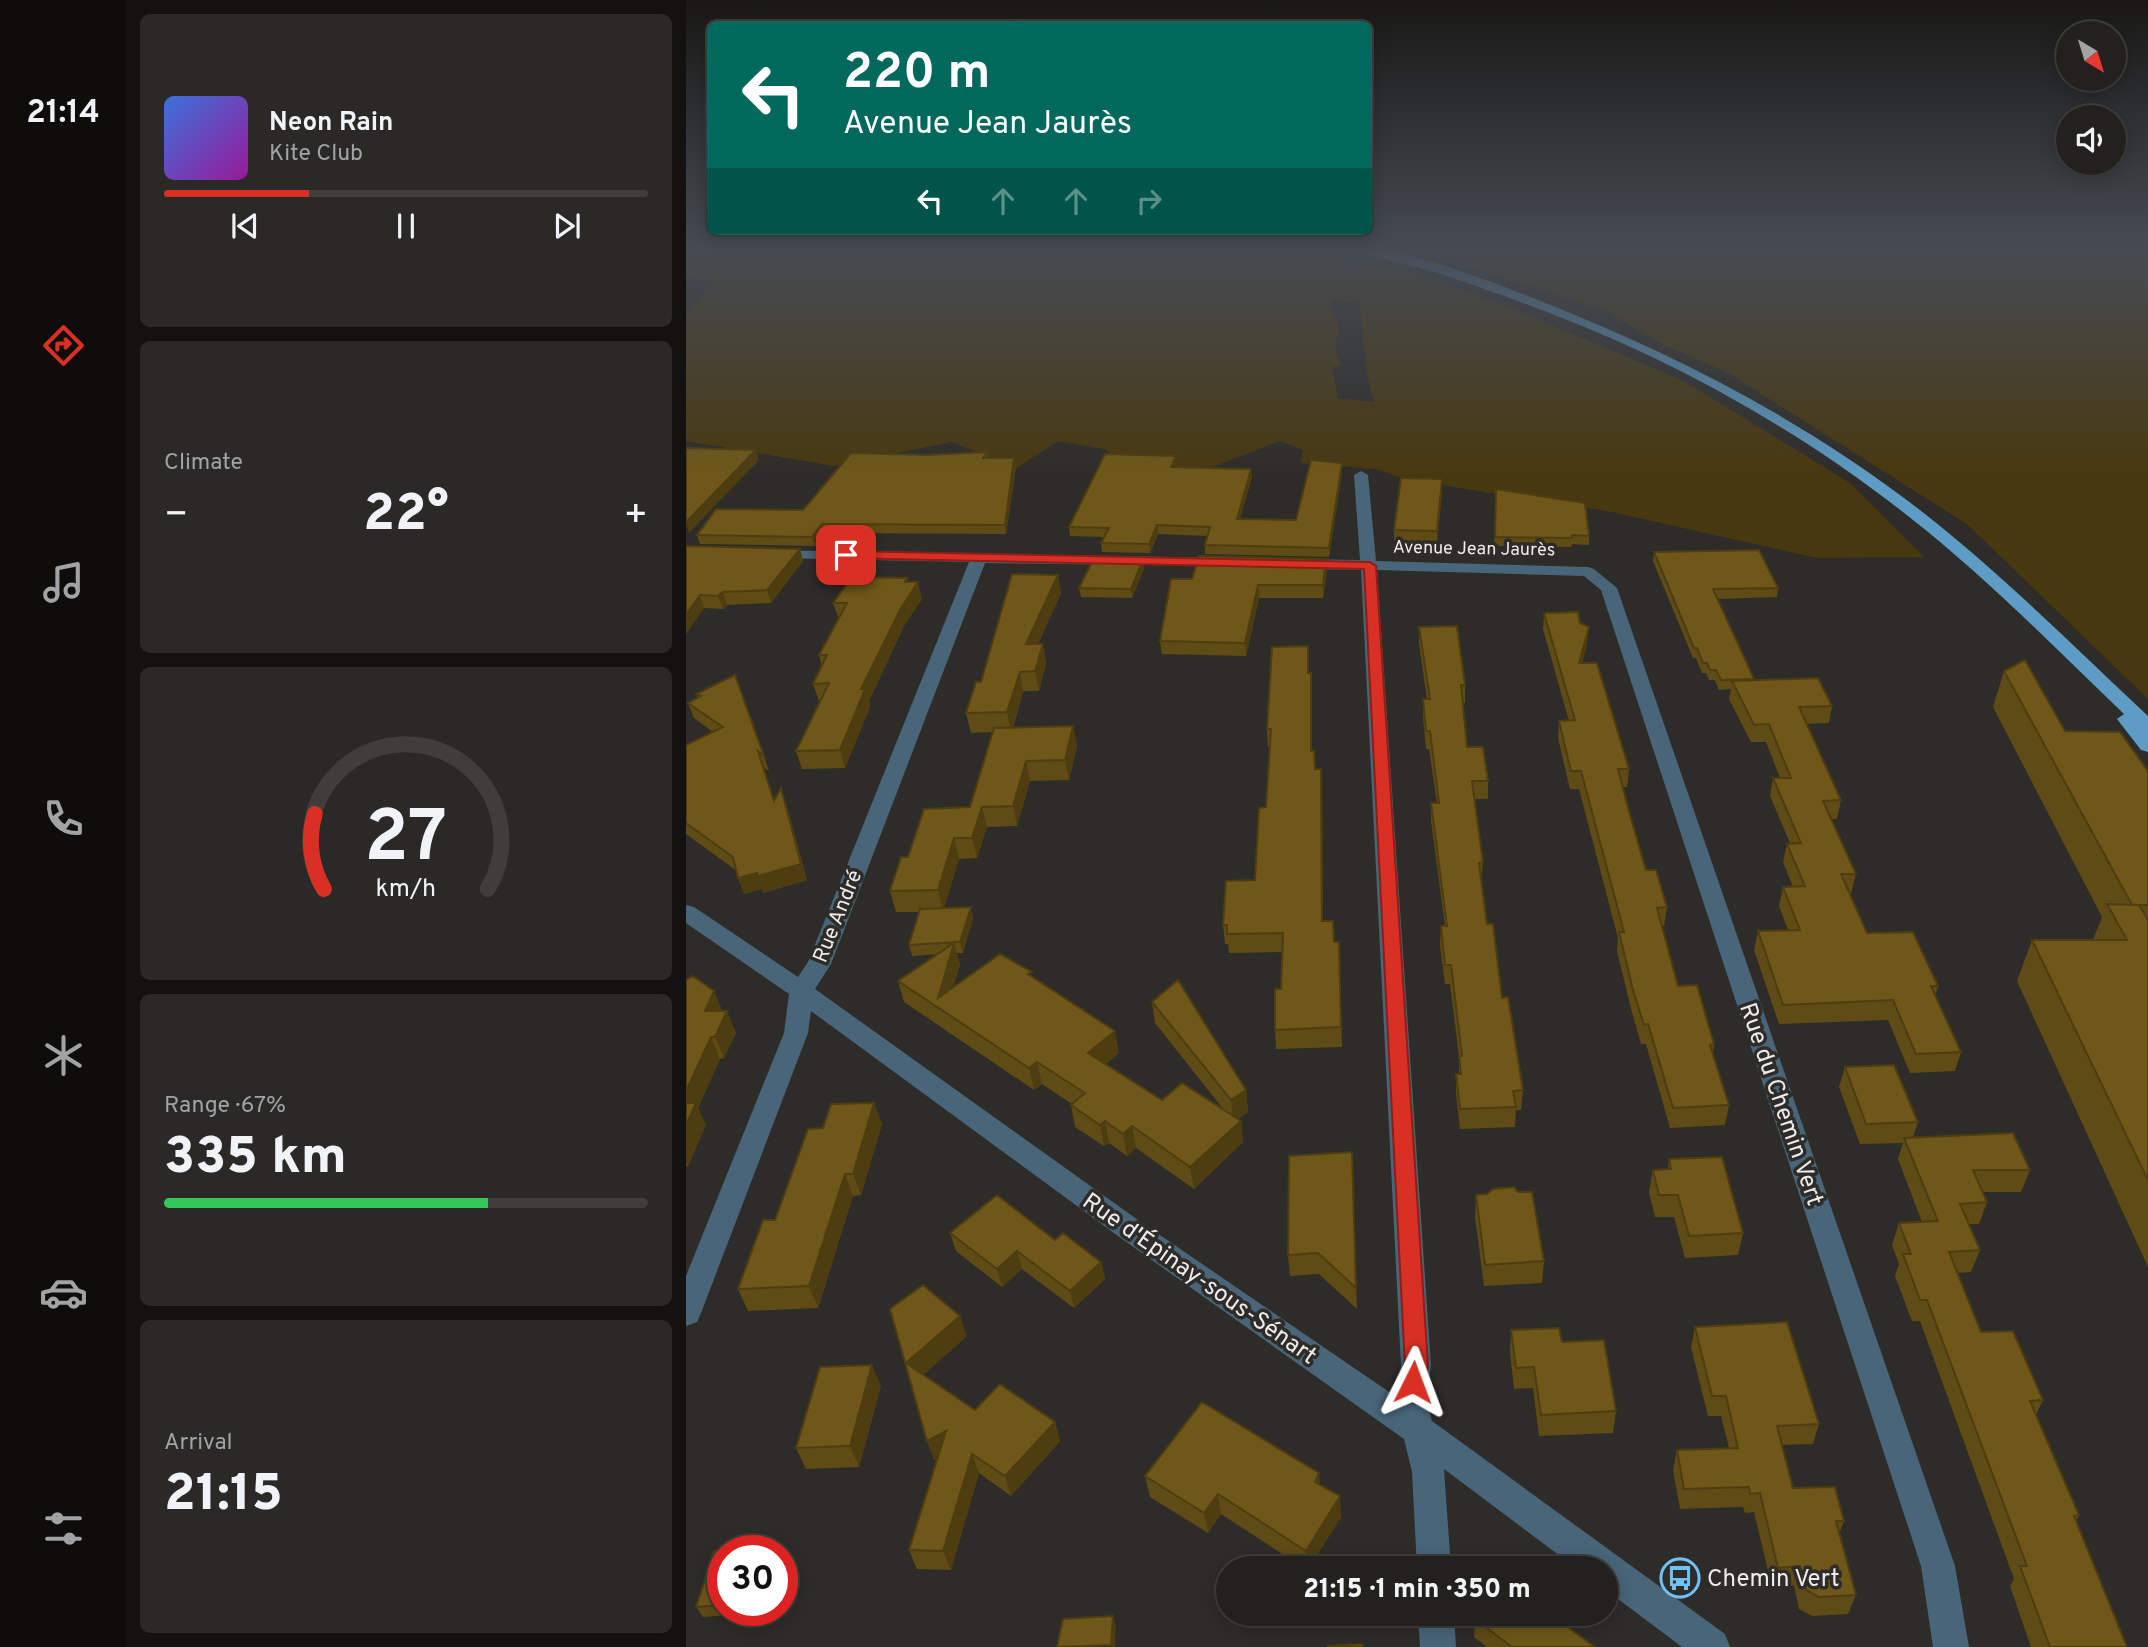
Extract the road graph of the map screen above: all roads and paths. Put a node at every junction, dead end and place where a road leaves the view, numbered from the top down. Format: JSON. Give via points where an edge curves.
{"nodes":[{"id":1,"x":1585,"y":324,"type":"edge"},
{"id":2,"x":1361,"y":475,"type":"dead end"},
{"id":3,"x":756,"y":553,"type":"edge"},
{"id":4,"x":979,"y":558,"type":"junction"},
{"id":5,"x":1244,"y":563,"type":"edge"},
{"id":6,"x":1286,"y":564,"type":"edge"},
{"id":7,"x":1370,"y":566,"type":"junction"},
{"id":8,"x":1588,"y":572,"type":"joint"},
{"id":9,"x":2094,"y":676,"type":"junction"},
{"id":10,"x":2148,"y":727,"type":"edge"},
{"id":11,"x":2148,"y":746,"type":"edge"},
{"id":12,"x":686,"y":912,"type":"edge"},
{"id":13,"x":801,"y":991,"type":"junction"},
{"id":14,"x":686,"y":1313,"type":"edge"},
{"id":15,"x":1416,"y":1429,"type":"junction"},
{"id":16,"x":1433,"y":1556,"type":"edge"},
{"id":17,"x":1437,"y":1626,"type":"edge"},
{"id":18,"x":1438,"y":1647,"type":"edge"},
{"id":19,"x":1712,"y":1647,"type":"edge"},
{"id":20,"x":1951,"y":1647,"type":"edge"}],
"edges":[{"from":1,"to":9,"type":"main road","via":[[1737,397],[1844,463],[1993,578]]},
{"from":2,"to":7,"type":"street"},
{"from":3,"to":4,"type":"street"},
{"from":4,"to":5,"type":"street"},
{"from":4,"to":13,"type":"street","name":"Rue André","via":[[819,964]]},
{"from":6,"to":7,"type":"street","name":"Avenue Jean Jaurès"},
{"from":7,"to":8,"type":"street","name":"Avenue Jean Jaurès"},
{"from":7,"to":15,"type":"street","via":[[1416,1366],[1410,1398]]},
{"from":8,"to":20,"type":"street","name":"Rue du Chemin Vert","via":[[1609,589],[1627,641],[1938,1566]]},
{"from":9,"to":10,"type":"main road"},
{"from":9,"to":11,"type":"main road"},
{"from":12,"to":13,"type":"street","name":"Rue d'Épinay-sous-Sénart"},
{"from":13,"to":14,"type":"street","name":"Rue André","via":[[796,1033]]},
{"from":13,"to":15,"type":"street","name":"Rue d'Épinay-sous-Sénart"},
{"from":15,"to":16,"type":"street","via":[[1428,1472]]},
{"from":15,"to":19,"type":"street","name":"Rue d'Épinay-sous-Sénart"},
{"from":17,"to":18,"type":"street"}]}
